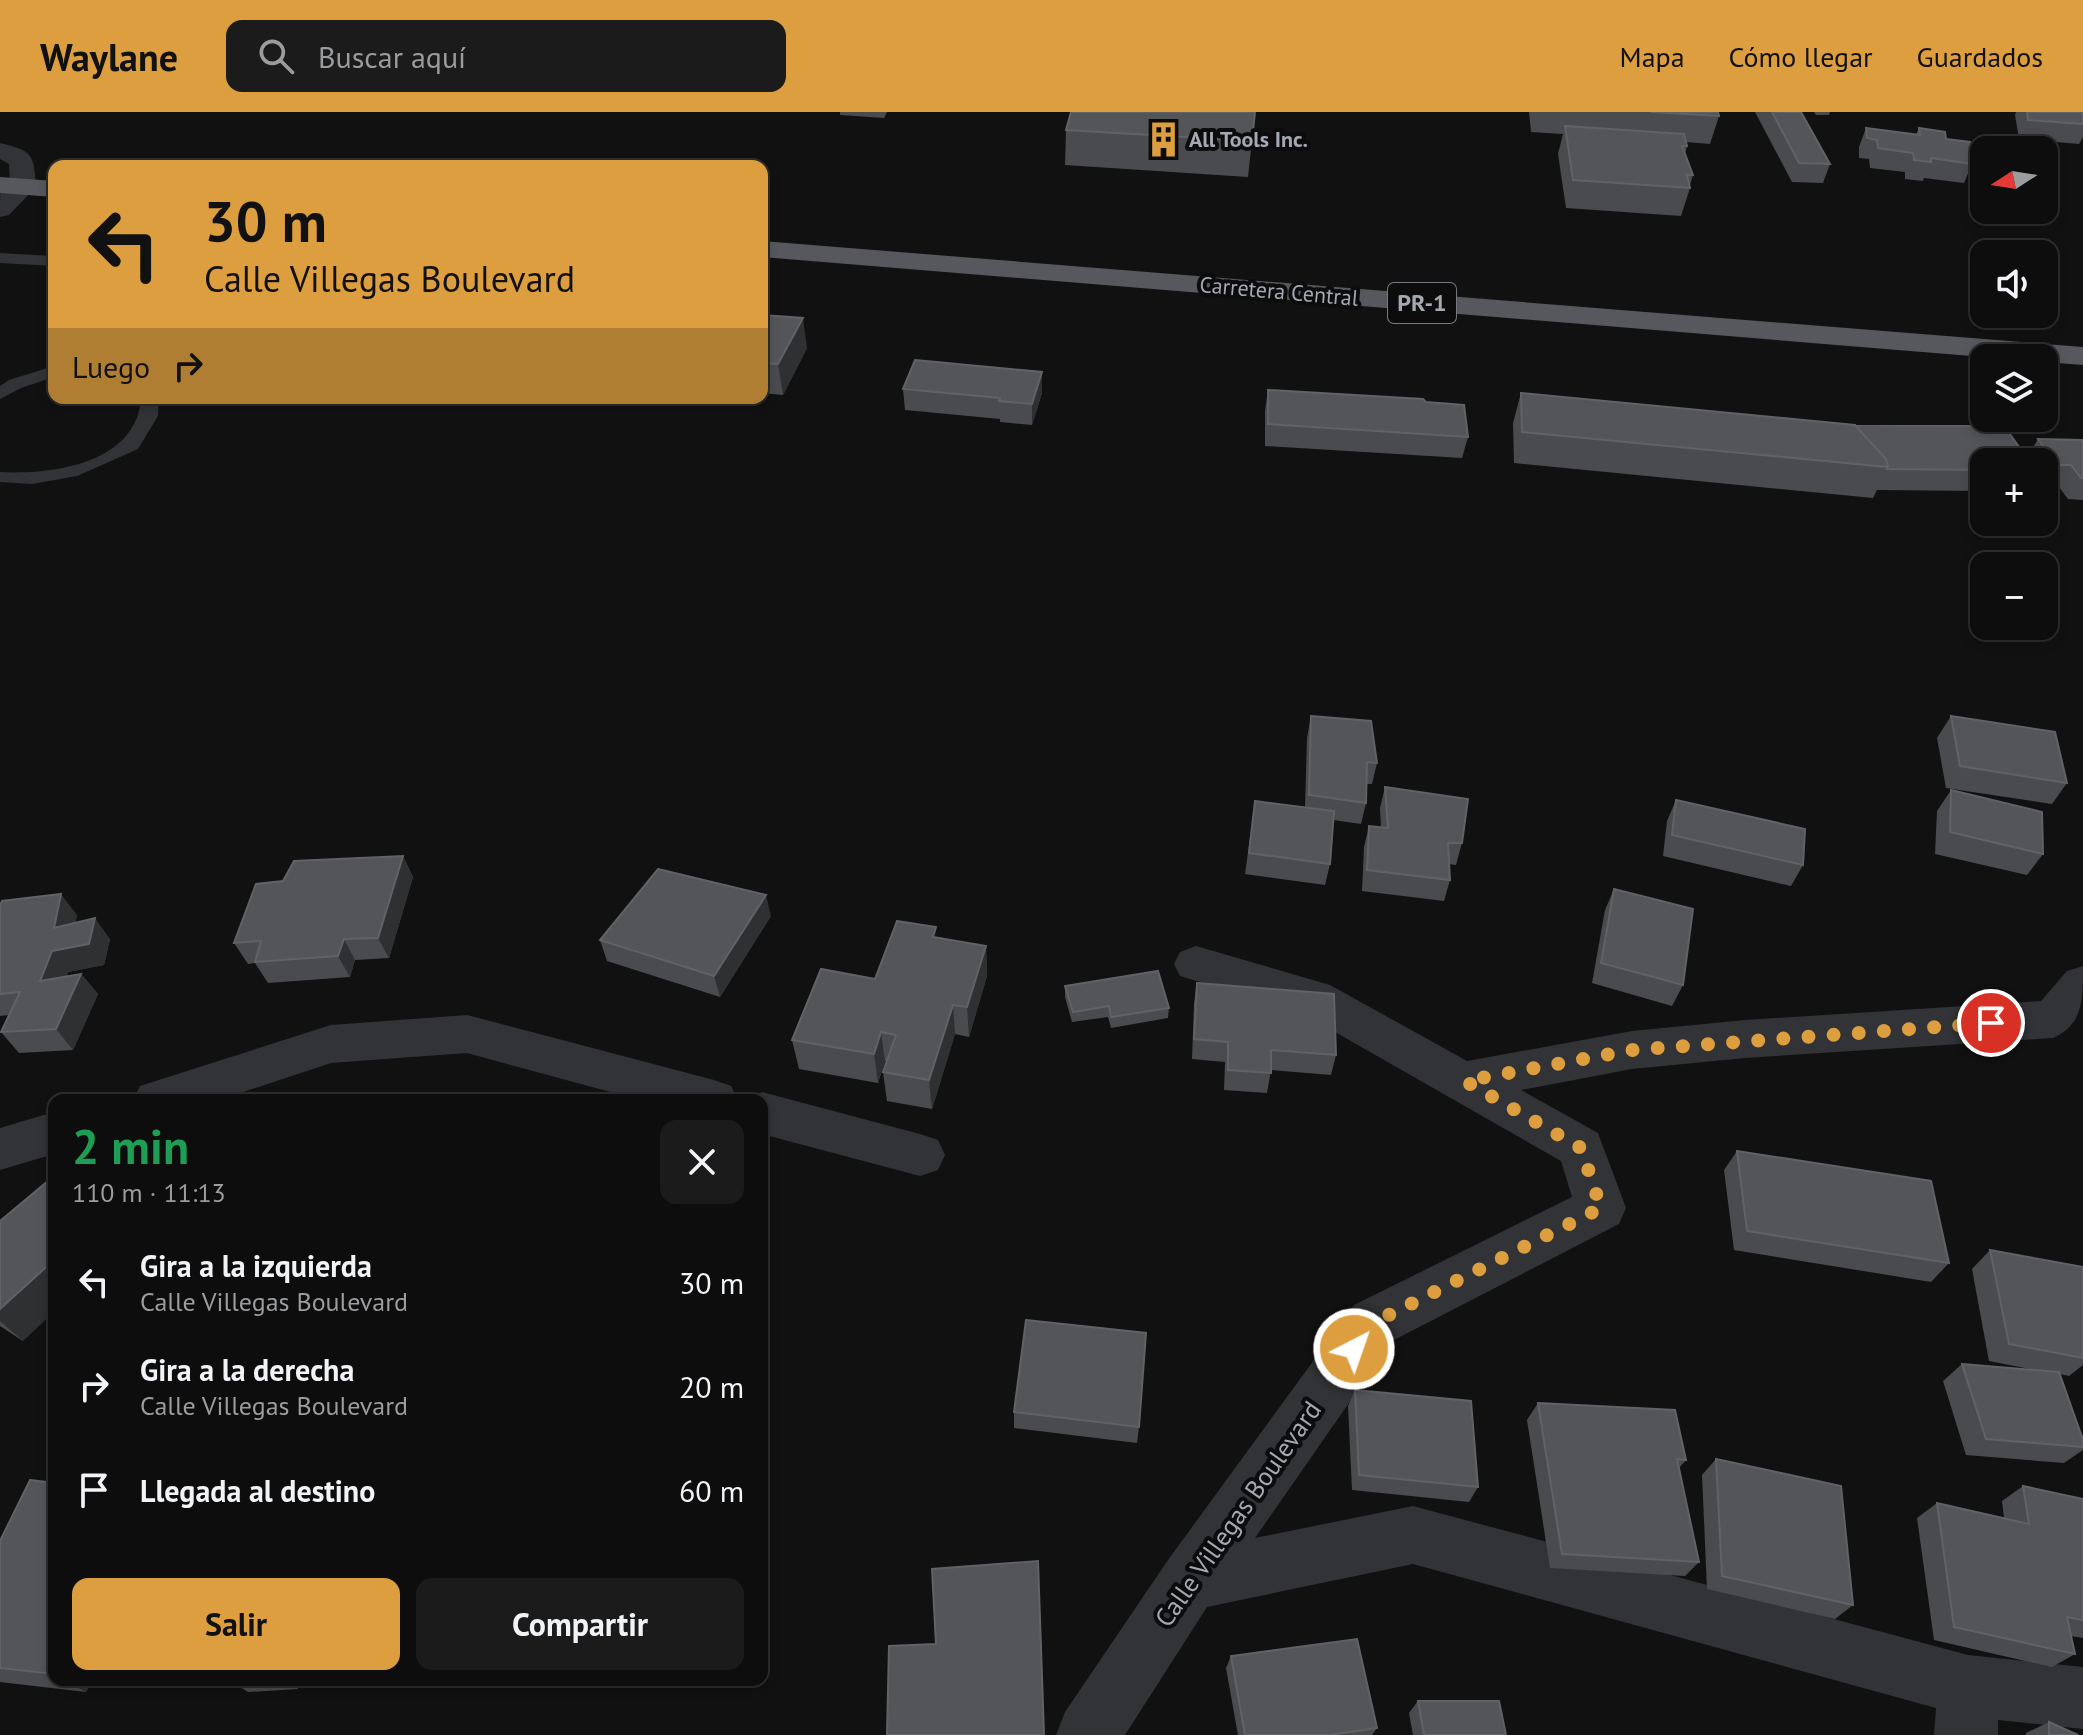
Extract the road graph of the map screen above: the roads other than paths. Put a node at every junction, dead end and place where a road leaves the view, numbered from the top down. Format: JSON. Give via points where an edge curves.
{"nodes":[{"id":1,"x":0,"y":151,"type":"edge"},
{"id":2,"x":48,"y":190,"type":"edge"},
{"id":3,"x":5,"y":199,"type":"edge"},
{"id":4,"x":48,"y":210,"type":"edge"},
{"id":5,"x":768,"y":249,"type":"edge"},
{"id":6,"x":0,"y":258,"type":"edge"},
{"id":7,"x":48,"y":261,"type":"edge"},
{"id":8,"x":768,"y":274,"type":"edge"},
{"id":9,"x":2083,"y":356,"type":"edge"},
{"id":10,"x":1970,"y":371,"type":"edge"},
{"id":11,"x":48,"y":373,"type":"edge"},
{"id":12,"x":2058,"y":378,"type":"edge"},
{"id":13,"x":2083,"y":381,"type":"edge"},
{"id":14,"x":0,"y":394,"type":"edge"},
{"id":15,"x":150,"y":404,"type":"edge"},
{"id":16,"x":0,"y":477,"type":"edge"},
{"id":17,"x":1196,"y":964,"type":"dead end"},
{"id":18,"x":2083,"y":984,"type":"edge"},
{"id":19,"x":1465,"y":1081,"type":"junction"},
{"id":20,"x":176,"y":1094,"type":"edge"},
{"id":21,"x":692,"y":1094,"type":"edge"},
{"id":22,"x":768,"y":1115,"type":"edge"},
{"id":23,"x":48,"y":1135,"type":"edge"},
{"id":24,"x":0,"y":1149,"type":"edge"},
{"id":25,"x":920,"y":1155,"type":"dead end"},
{"id":26,"x":1189,"y":1581,"type":"junction"},
{"id":27,"x":2083,"y":1698,"type":"edge"},
{"id":28,"x":1967,"y":1711,"type":"edge"},
{"id":29,"x":1088,"y":1735,"type":"edge"}],
"edges":[{"from":1,"to":3,"type":"street","via":[[22,161]]},
{"from":2,"to":3,"type":"highway"},
{"from":3,"to":4,"type":"highway"},
{"from":5,"to":9,"type":"highway","name":"Carretera Central","number":"PR-1"},
{"from":6,"to":7,"type":"lane"},
{"from":8,"to":10,"type":"highway","name":"Carretera Central","number":"PR-1"},
{"from":11,"to":14,"type":"lane"},
{"from":12,"to":13,"type":"highway"},
{"from":15,"to":16,"type":"lane","via":[[149,416],[132,445],[77,471],[32,479]]},
{"from":17,"to":19,"type":"street","via":[[1314,998]]},
{"from":18,"to":19,"type":"street","via":[[2053,1019],[1632,1050]]},
{"from":19,"to":26,"type":"street","name":"Calle Villegas Boulevard","via":[[1581,1148],[1601,1208],[1373,1323]]},
{"from":20,"to":21,"type":"street","via":[[331,1044],[467,1034]]},
{"from":22,"to":25,"type":"street"},
{"from":23,"to":24,"type":"street"},
{"from":26,"to":28,"type":"street","via":[[1413,1535]]},
{"from":26,"to":29,"type":"street","name":"Calle Villegas Boulevard"},
{"from":27,"to":28,"type":"street"}]}
